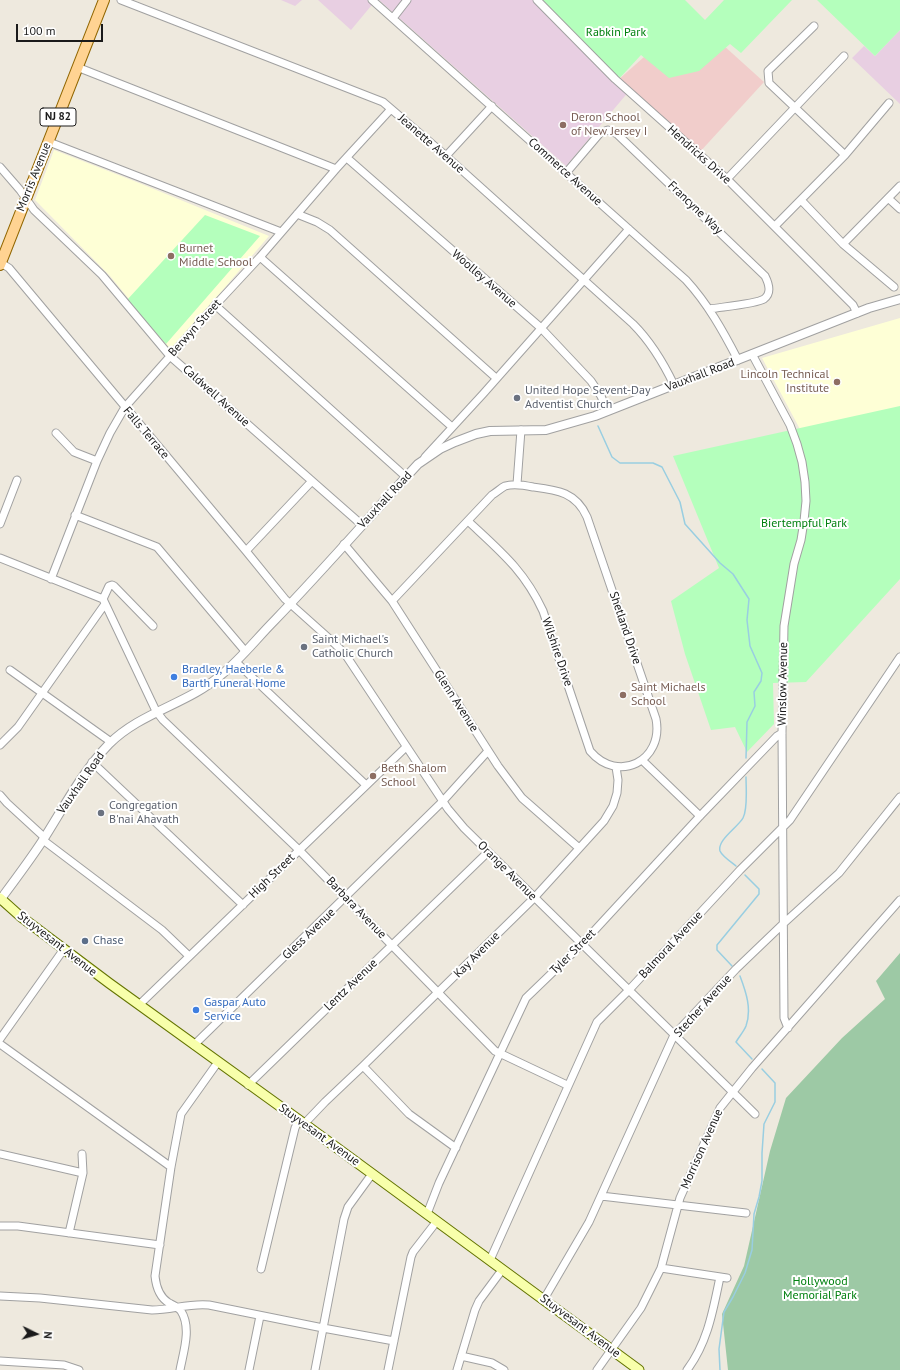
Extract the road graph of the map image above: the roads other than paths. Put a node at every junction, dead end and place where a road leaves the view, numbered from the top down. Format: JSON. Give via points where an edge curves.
{"nodes":[{"id":1,"x":104,"y":0,"type":"edge"},
{"id":2,"x":121,"y":0,"type":"edge"},
{"id":3,"x":372,"y":0,"type":"edge"},
{"id":4,"x":407,"y":0,"type":"edge"},
{"id":5,"x":537,"y":0,"type":"edge"},
{"id":6,"x":392,"y":18,"type":"junction"},
{"id":7,"x":814,"y":26,"type":"dead end"},
{"id":8,"x":844,"y":56,"type":"dead end"},
{"id":9,"x":78,"y":67,"type":"junction"},
{"id":10,"x":889,"y":103,"type":"dead end"},
{"id":11,"x":492,"y":106,"type":"junction"},
{"id":12,"x":794,"y":108,"type":"junction"},
{"id":13,"x":392,"y":109,"type":"junction"},
{"id":14,"x":49,"y":142,"type":"junction"},
{"id":15,"x":844,"y":155,"type":"junction"},
{"id":16,"x":446,"y":156,"type":"junction"},
{"id":17,"x":346,"y":158,"type":"junction"},
{"id":18,"x":0,"y":168,"type":"edge"},
{"id":19,"x":336,"y":169,"type":"junction"},
{"id":20,"x":566,"y":173,"type":"junction"},
{"id":21,"x":726,"y":179,"type":"junction"},
{"id":22,"x":900,"y":186,"type":"edge"},
{"id":23,"x":888,"y":198,"type":"junction"},
{"id":24,"x":26,"y":199,"type":"junction"},
{"id":25,"x":801,"y":200,"type":"junction"},
{"id":26,"x":900,"y":209,"type":"edge"},
{"id":27,"x":297,"y":214,"type":"junction"},
{"id":28,"x":775,"y":226,"type":"junction"},
{"id":29,"x":629,"y":229,"type":"junction"},
{"id":30,"x":281,"y":232,"type":"junction"},
{"id":31,"x":843,"y":244,"type":"junction"},
{"id":32,"x":260,"y":257,"type":"junction"},
{"id":33,"x":0,"y":264,"type":"edge"},
{"id":34,"x":584,"y":279,"type":"junction"},
{"id":35,"x":894,"y":287,"type":"dead end"},
{"id":36,"x":900,"y":299,"type":"edge"},
{"id":37,"x":215,"y":306,"type":"junction"},
{"id":38,"x":710,"y":309,"type":"junction"},
{"id":39,"x":857,"y":312,"type":"junction"},
{"id":40,"x":540,"y":328,"type":"junction"},
{"id":41,"x":752,"y":354,"type":"junction"},
{"id":42,"x":170,"y":356,"type":"junction"},
{"id":43,"x":738,"y":360,"type":"junction"},
{"id":44,"x":496,"y":378,"type":"junction"},
{"id":45,"x":674,"y":385,"type":"junction"},
{"id":46,"x":125,"y":407,"type":"junction"},
{"id":47,"x":607,"y":411,"type":"junction"},
{"id":48,"x":452,"y":427,"type":"junction"},
{"id":49,"x":521,"y":430,"type":"junction"},
{"id":50,"x":56,"y":433,"type":"dead end"},
{"id":51,"x":97,"y":461,"type":"junction"},
{"id":52,"x":418,"y":464,"type":"junction"},
{"id":53,"x":406,"y":477,"type":"junction"},
{"id":54,"x":17,"y":480,"type":"dead end"},
{"id":55,"x":312,"y":481,"type":"junction"},
{"id":56,"x":517,"y":484,"type":"junction"},
{"id":57,"x":75,"y":515,"type":"junction"},
{"id":58,"x":468,"y":521,"type":"junction"},
{"id":59,"x":0,"y":524,"type":"edge"},
{"id":60,"x":362,"y":525,"type":"junction"},
{"id":61,"x":344,"y":544,"type":"junction"},
{"id":62,"x":246,"y":551,"type":"junction"},
{"id":63,"x":0,"y":558,"type":"edge"},
{"id":64,"x":51,"y":579,"type":"junction"},
{"id":65,"x":104,"y":601,"type":"junction"},
{"id":66,"x":392,"y":601,"type":"junction"},
{"id":67,"x":290,"y":604,"type":"junction"},
{"id":68,"x":152,"y":626,"type":"dead end"},
{"id":69,"x":245,"y":651,"type":"junction"},
{"id":70,"x":900,"y":657,"type":"edge"},
{"id":71,"x":236,"y":662,"type":"junction"},
{"id":72,"x":10,"y":670,"type":"dead end"},
{"id":73,"x":42,"y":693,"type":"junction"},
{"id":74,"x":156,"y":711,"type":"junction"},
{"id":75,"x":782,"y":733,"type":"junction"},
{"id":76,"x":111,"y":742,"type":"junction"},
{"id":77,"x":0,"y":745,"type":"edge"},
{"id":78,"x":406,"y":747,"type":"junction"},
{"id":79,"x":488,"y":752,"type":"junction"},
{"id":80,"x":642,"y":760,"type":"junction"},
{"id":81,"x":92,"y":762,"type":"junction"},
{"id":82,"x":616,"y":767,"type":"junction"},
{"id":83,"x":366,"y":785,"type":"junction"},
{"id":84,"x":0,"y":795,"type":"edge"},
{"id":85,"x":900,"y":797,"type":"edge"},
{"id":86,"x":443,"y":801,"type":"junction"},
{"id":87,"x":700,"y":816,"type":"junction"},
{"id":88,"x":784,"y":827,"type":"junction"},
{"id":89,"x":44,"y":838,"type":"junction"},
{"id":90,"x":579,"y":848,"type":"junction"},
{"id":91,"x":299,"y":850,"type":"junction"},
{"id":92,"x":488,"y":852,"type":"junction"},
{"id":93,"x":346,"y":897,"type":"junction"},
{"id":94,"x":534,"y":898,"type":"junction"},
{"id":95,"x":0,"y":899,"type":"edge"},
{"id":96,"x":900,"y":900,"type":"edge"},
{"id":97,"x":243,"y":905,"type":"junction"},
{"id":98,"x":784,"y":923,"type":"junction"},
{"id":99,"x":392,"y":944,"type":"junction"},
{"id":100,"x":582,"y":944,"type":"junction"},
{"id":101,"x":64,"y":949,"type":"junction"},
{"id":102,"x":189,"y":956,"type":"junction"},
{"id":103,"x":629,"y":990,"type":"junction"},
{"id":104,"x":438,"y":992,"type":"junction"},
{"id":105,"x":139,"y":1006,"type":"junction"},
{"id":106,"x":788,"y":1028,"type":"junction"},
{"id":107,"x":674,"y":1035,"type":"junction"},
{"id":108,"x":0,"y":1039,"type":"edge"},
{"id":109,"x":0,"y":1044,"type":"edge"},
{"id":110,"x":194,"y":1045,"type":"junction"},
{"id":111,"x":500,"y":1054,"type":"junction"},
{"id":112,"x":218,"y":1062,"type":"junction"},
{"id":113,"x":363,"y":1066,"type":"junction"},
{"id":114,"x":248,"y":1084,"type":"junction"},
{"id":115,"x":567,"y":1085,"type":"junction"},
{"id":116,"x":732,"y":1091,"type":"junction"},
{"id":117,"x":755,"y":1114,"type":"dead end"},
{"id":118,"x":302,"y":1122,"type":"junction"},
{"id":119,"x":456,"y":1148,"type":"junction"},
{"id":120,"x":0,"y":1154,"type":"edge"},
{"id":121,"x":82,"y":1154,"type":"dead end"},
{"id":122,"x":171,"y":1167,"type":"junction"},
{"id":123,"x":83,"y":1173,"type":"junction"},
{"id":124,"x":372,"y":1174,"type":"junction"},
{"id":125,"x":601,"y":1196,"type":"junction"},
{"id":126,"x":679,"y":1204,"type":"junction"},
{"id":127,"x":746,"y":1213,"type":"dead end"},
{"id":128,"x":427,"y":1214,"type":"junction"},
{"id":129,"x":437,"y":1221,"type":"junction"},
{"id":130,"x":0,"y":1226,"type":"edge"},
{"id":131,"x":69,"y":1233,"type":"junction"},
{"id":132,"x":160,"y":1245,"type":"junction"},
{"id":133,"x":490,"y":1260,"type":"junction"},
{"id":134,"x":661,"y":1268,"type":"junction"},
{"id":135,"x":261,"y":1269,"type":"dead end"},
{"id":136,"x":502,"y":1270,"type":"junction"},
{"id":137,"x":0,"y":1296,"type":"edge"},
{"id":138,"x":544,"y":1299,"type":"junction"},
{"id":139,"x":178,"y":1307,"type":"junction"},
{"id":140,"x":260,"y":1316,"type":"junction"},
{"id":141,"x":323,"y":1328,"type":"junction"},
{"id":142,"x":394,"y":1340,"type":"junction"},
{"id":143,"x":612,"y":1350,"type":"junction"},
{"id":144,"x":461,"y":1356,"type":"junction"},
{"id":145,"x":0,"y":1361,"type":"edge"},
{"id":146,"x":38,"y":1367,"type":"edge"},
{"id":147,"x":79,"y":1370,"type":"edge"},
{"id":148,"x":180,"y":1370,"type":"edge"},
{"id":149,"x":249,"y":1370,"type":"edge"},
{"id":150,"x":315,"y":1370,"type":"edge"},
{"id":151,"x":388,"y":1370,"type":"edge"},
{"id":152,"x":457,"y":1370,"type":"edge"},
{"id":153,"x":504,"y":1370,"type":"edge"},
{"id":154,"x":597,"y":1370,"type":"edge"},
{"id":155,"x":640,"y":1370,"type":"edge"},
{"id":156,"x":687,"y":1370,"type":"edge"}],
"edges":[{"from":1,"to":9,"type":"main road","name":"Morris Avenue","number":"NJ 82"},
{"from":2,"to":13,"type":"street","name":"Jeanette Avenue","via":[[381,101]]},
{"from":3,"to":6,"type":"street","name":"Commerce Avenue"},
{"from":4,"to":6,"type":"street"},
{"from":5,"to":21,"type":"street","name":"Hendricks Drive","via":[[598,62]]},
{"from":6,"to":11,"type":"street","name":"Commerce Avenue"},
{"from":7,"to":12,"type":"street","via":[[768,71],[769,83]]},
{"from":8,"to":12,"type":"street"},
{"from":9,"to":14,"type":"main road","name":"Morris Avenue","number":"NJ 82"},
{"from":9,"to":19,"type":"street"},
{"from":10,"to":15,"type":"street"},
{"from":11,"to":16,"type":"street"},
{"from":11,"to":20,"type":"street","name":"Commerce Avenue"},
{"from":12,"to":15,"type":"street"},
{"from":12,"to":21,"type":"street"},
{"from":13,"to":16,"type":"street","name":"Jeanette Avenue"},
{"from":13,"to":17,"type":"street","name":"Berwyn Street"},
{"from":14,"to":24,"type":"main road","name":"Morris Avenue","number":"NJ 82"},
{"from":14,"to":30,"type":"street"},
{"from":15,"to":25,"type":"street"},
{"from":16,"to":34,"type":"street","name":"Jeanette Avenue"},
{"from":17,"to":19,"type":"street","name":"Berwyn Street"},
{"from":17,"to":40,"type":"street","name":"Woolley Avenue"},
{"from":18,"to":24,"type":"street","name":"Caldwell Avenue"},
{"from":19,"to":27,"type":"street","name":"Berwyn Street"},
{"from":20,"to":29,"type":"street","name":"Commerce Avenue"},
{"from":20,"to":38,"type":"street","name":"Francyne Way","via":[[600,133],[608,130],[617,134],[766,276],[769,293],[764,299]]},
{"from":21,"to":28,"type":"street","name":"Hendricks Drive"},
{"from":22,"to":23,"type":"street"},
{"from":23,"to":26,"type":"street"},
{"from":23,"to":31,"type":"street"},
{"from":24,"to":33,"type":"main road","name":"Morris Avenue","number":"NJ 82"},
{"from":24,"to":42,"type":"street","name":"Caldwell Avenue","via":[[34,210],[102,276]]},
{"from":25,"to":28,"type":"street"},
{"from":25,"to":31,"type":"street"},
{"from":27,"to":30,"type":"street","name":"Berwyn Street"},
{"from":27,"to":44,"type":"street","via":[[330,230]]},
{"from":28,"to":39,"type":"street","name":"Hendricks Drive","via":[[853,304]]},
{"from":29,"to":34,"type":"street"},
{"from":29,"to":38,"type":"street","name":"Commerce Avenue","via":[[686,280]]},
{"from":30,"to":32,"type":"street","name":"Berwyn Street"},
{"from":31,"to":35,"type":"street"},
{"from":32,"to":37,"type":"street","name":"Berwyn Street"},
{"from":32,"to":48,"type":"street"},
{"from":33,"to":46,"type":"street","name":"Falls Terrace","via":[[8,268]]},
{"from":34,"to":40,"type":"street"},
{"from":34,"to":45,"type":"street","name":"Jeanette Avenue","via":[[645,335]]},
{"from":36,"to":39,"type":"street","name":"Vauxhall Road"},
{"from":37,"to":42,"type":"street","name":"Berwyn Street"},
{"from":37,"to":53,"type":"street"},
{"from":38,"to":43,"type":"street","name":"Commerce Avenue"},
{"from":39,"to":41,"type":"street","name":"Vauxhall Road"},
{"from":40,"to":44,"type":"street"},
{"from":40,"to":47,"type":"street","name":"Woolley Avenue","via":[[591,381]]},
{"from":41,"to":43,"type":"street","name":"Vauxhall Road"},
{"from":41,"to":75,"type":"street","name":"Winslow Avenue","via":[[790,425],[805,482],[804,521],[784,626]]},
{"from":42,"to":46,"type":"street","name":"Berwyn Street"},
{"from":42,"to":55,"type":"street","name":"Caldwell Avenue"},
{"from":43,"to":45,"type":"street","name":"Vauxhall Road"},
{"from":44,"to":48,"type":"street"},
{"from":45,"to":47,"type":"street","name":"Vauxhall Road"},
{"from":46,"to":51,"type":"street","name":"Berwyn Street"},
{"from":46,"to":62,"type":"street","name":"Falls Terrace"},
{"from":47,"to":49,"type":"street","name":"Vauxhall Road","via":[[546,430]]},
{"from":48,"to":52,"type":"street"},
{"from":49,"to":52,"type":"street","name":"Vauxhall Road","via":[[476,434],[440,449]]},
{"from":49,"to":56,"type":"street"},
{"from":50,"to":51,"type":"street","via":[[74,452]]},
{"from":51,"to":57,"type":"street","name":"Berwyn Street"},
{"from":52,"to":53,"type":"street","name":"Vauxhall Road"},
{"from":53,"to":60,"type":"street","name":"Vauxhall Road"},
{"from":54,"to":59,"type":"street"},
{"from":55,"to":60,"type":"street","name":"Caldwell Avenue"},
{"from":55,"to":62,"type":"street"},
{"from":56,"to":58,"type":"street","via":[[506,486],[492,495]]},
{"from":56,"to":80,"type":"street","name":"Shetland Drive","via":[[565,493],[585,512],[656,719],[657,738],[652,749]]},
{"from":57,"to":64,"type":"street","name":"Berwyn Street"},
{"from":57,"to":69,"type":"street","via":[[157,547]]},
{"from":58,"to":66,"type":"street"},
{"from":58,"to":82,"type":"street","name":"Wilshire Drive","via":[[511,562],[529,584],[543,611],[589,749],[602,762]]},
{"from":60,"to":61,"type":"street","name":"Vauxhall Road"},
{"from":61,"to":66,"type":"street","name":"Glenn Avenue"},
{"from":61,"to":67,"type":"street","name":"Vauxhall Road"},
{"from":62,"to":67,"type":"street","name":"Falls Terrace"},
{"from":63,"to":64,"type":"street"},
{"from":64,"to":65,"type":"street"},
{"from":65,"to":68,"type":"street","via":[[109,586],[114,586]]},
{"from":65,"to":73,"type":"street"},
{"from":65,"to":74,"type":"street","name":"Barbara Avenue"},
{"from":66,"to":79,"type":"street","name":"Glenn Avenue"},
{"from":67,"to":69,"type":"street","name":"Vauxhall Road"},
{"from":67,"to":78,"type":"street","name":"Orange Avenue","via":[[345,654]]},
{"from":69,"to":71,"type":"street","name":"Vauxhall Road"},
{"from":70,"to":88,"type":"street","name":"Balmoral Avenue"},
{"from":71,"to":74,"type":"street","name":"Vauxhall Road","via":[[201,689]]},
{"from":71,"to":83,"type":"street"},
{"from":72,"to":73,"type":"street"},
{"from":73,"to":76,"type":"street"},
{"from":73,"to":77,"type":"street","via":[[18,727]]},
{"from":74,"to":76,"type":"street","name":"Vauxhall Road"},
{"from":74,"to":91,"type":"street","name":"Barbara Avenue"},
{"from":75,"to":87,"type":"street","name":"Tyler Street","via":[[776,736]]},
{"from":75,"to":88,"type":"street","name":"Winslow Avenue"},
{"from":76,"to":81,"type":"street","name":"Vauxhall Road"},
{"from":78,"to":83,"type":"street","name":"High Street"},
{"from":78,"to":86,"type":"street","name":"Orange Avenue"},
{"from":79,"to":86,"type":"street","name":"Gless Avenue"},
{"from":79,"to":90,"type":"street","name":"Glenn Avenue","via":[[522,798]]},
{"from":80,"to":82,"type":"street","via":[[628,766]]},
{"from":80,"to":87,"type":"street"},
{"from":81,"to":89,"type":"street","name":"Vauxhall Road"},
{"from":81,"to":97,"type":"street"},
{"from":82,"to":90,"type":"street","name":"Kay Avenue","via":[[618,786],[613,806],[604,821]]},
{"from":83,"to":91,"type":"street","name":"High Street"},
{"from":84,"to":89,"type":"street"},
{"from":85,"to":98,"type":"street","name":"Stecher Avenue","via":[[839,873]]},
{"from":86,"to":92,"type":"street","name":"Orange Avenue","via":[[464,828]]},
{"from":86,"to":93,"type":"street","name":"Gless Avenue"},
{"from":87,"to":100,"type":"street","name":"Tyler Street"},
{"from":88,"to":98,"type":"street","name":"Winslow Avenue"},
{"from":88,"to":103,"type":"street","name":"Balmoral Avenue","via":[[740,870]]},
{"from":89,"to":95,"type":"street","name":"Vauxhall Road"},
{"from":89,"to":102,"type":"street","via":[[162,930]]},
{"from":90,"to":94,"type":"street","name":"Kay Avenue"},
{"from":91,"to":93,"type":"street","name":"Barbara Avenue"},
{"from":91,"to":97,"type":"street","name":"High Street"},
{"from":92,"to":94,"type":"street","name":"Orange Avenue"},
{"from":92,"to":99,"type":"street","name":"Lentz Avenue"},
{"from":93,"to":99,"type":"street","name":"Barbara Avenue"},
{"from":93,"to":110,"type":"street","name":"Gless Avenue"},
{"from":94,"to":100,"type":"street","name":"Orange Avenue"},
{"from":94,"to":104,"type":"street","name":"Kay Avenue"},
{"from":95,"to":101,"type":"main road","name":"Stuyvesant Avenue"},
{"from":96,"to":106,"type":"street","name":"Morrison Avenue"},
{"from":97,"to":102,"type":"street","name":"High Street"},
{"from":98,"to":106,"type":"street","name":"Winslow Avenue","via":[[784,1018]]},
{"from":98,"to":107,"type":"street","name":"Stecher Avenue","via":[[736,969]]},
{"from":99,"to":104,"type":"street","name":"Barbara Avenue"},
{"from":99,"to":114,"type":"street","name":"Lentz Avenue"},
{"from":100,"to":103,"type":"street","name":"Orange Avenue"},
{"from":100,"to":111,"type":"street","name":"Tyler Street","via":[[526,998]]},
{"from":101,"to":105,"type":"main road","name":"Stuyvesant Avenue"},
{"from":101,"to":108,"type":"street"},
{"from":102,"to":105,"type":"street","name":"High Street"},
{"from":103,"to":107,"type":"street","name":"Orange Avenue"},
{"from":103,"to":115,"type":"street","name":"Balmoral Avenue","via":[[597,1022]]},
{"from":104,"to":111,"type":"street","name":"Barbara Avenue"},
{"from":104,"to":113,"type":"street","name":"Kay Avenue"},
{"from":105,"to":110,"type":"main road","name":"Stuyvesant Avenue"},
{"from":106,"to":116,"type":"street","name":"Morrison Avenue"},
{"from":107,"to":116,"type":"street","name":"Orange Avenue"},
{"from":107,"to":125,"type":"street","name":"Stecher Avenue"},
{"from":109,"to":122,"type":"street"},
{"from":110,"to":112,"type":"main road","name":"Stuyvesant Avenue"},
{"from":111,"to":115,"type":"street","name":"Barbara Avenue"},
{"from":111,"to":119,"type":"street","name":"Tyler Street"},
{"from":112,"to":114,"type":"main road","name":"Stuyvesant Avenue"},
{"from":112,"to":122,"type":"street","via":[[181,1114]]},
{"from":113,"to":118,"type":"street","name":"Kay Avenue"},
{"from":113,"to":119,"type":"street","via":[[409,1114]]},
{"from":114,"to":118,"type":"main road","name":"Stuyvesant Avenue"},
{"from":115,"to":133,"type":"street","name":"Balmoral Avenue"},
{"from":116,"to":117,"type":"street","name":"Orange Avenue"},
{"from":116,"to":126,"type":"street","name":"Morrison Avenue","via":[[715,1116]]},
{"from":118,"to":124,"type":"main road","name":"Stuyvesant Avenue"},
{"from":118,"to":135,"type":"street","via":[[295,1128]]},
{"from":119,"to":128,"type":"street","name":"Tyler Street"},
{"from":120,"to":123,"type":"street"},
{"from":121,"to":123,"type":"street"},
{"from":122,"to":132,"type":"street"},
{"from":123,"to":131,"type":"street"},
{"from":124,"to":128,"type":"main road","name":"Stuyvesant Avenue"},
{"from":124,"to":141,"type":"street","via":[[348,1207],[344,1219]]},
{"from":125,"to":126,"type":"street"},
{"from":125,"to":138,"type":"street","name":"Stecher Avenue","via":[[589,1222]]},
{"from":126,"to":127,"type":"street"},
{"from":126,"to":134,"type":"street","name":"Morrison Avenue"},
{"from":128,"to":129,"type":"main road","name":"Stuyvesant Avenue"},
{"from":129,"to":133,"type":"main road","name":"Stuyvesant Avenue"},
{"from":129,"to":142,"type":"street","via":[[411,1257]]},
{"from":130,"to":131,"type":"street"},
{"from":131,"to":132,"type":"street"},
{"from":132,"to":139,"type":"street","via":[[155,1276],[157,1286],[162,1297]]},
{"from":133,"to":136,"type":"main road","name":"Stuyvesant Avenue"},
{"from":134,"to":143,"type":"street","name":"Morrison Avenue","via":[[641,1308]]},
{"from":134,"to":156,"type":"street","via":[[724,1278],[707,1334]]},
{"from":136,"to":138,"type":"main road","name":"Stuyvesant Avenue"},
{"from":136,"to":144,"type":"street","via":[[479,1301]]},
{"from":137,"to":139,"type":"street","via":[[152,1310]]},
{"from":138,"to":143,"type":"main road","name":"Stuyvesant Avenue"},
{"from":139,"to":140,"type":"street","via":[[209,1305]]},
{"from":139,"to":148,"type":"street","via":[[186,1324]]},
{"from":140,"to":141,"type":"street"},
{"from":140,"to":149,"type":"street"},
{"from":141,"to":142,"type":"street"},
{"from":141,"to":150,"type":"street"},
{"from":142,"to":151,"type":"street"},
{"from":143,"to":154,"type":"street","name":"Morrison Avenue"},
{"from":143,"to":155,"type":"main road","name":"Stuyvesant Avenue"},
{"from":144,"to":152,"type":"street"},
{"from":144,"to":153,"type":"street","via":[[492,1363]]},
{"from":145,"to":146,"type":"street"},
{"from":146,"to":147,"type":"street","via":[[64,1366]]}]}
